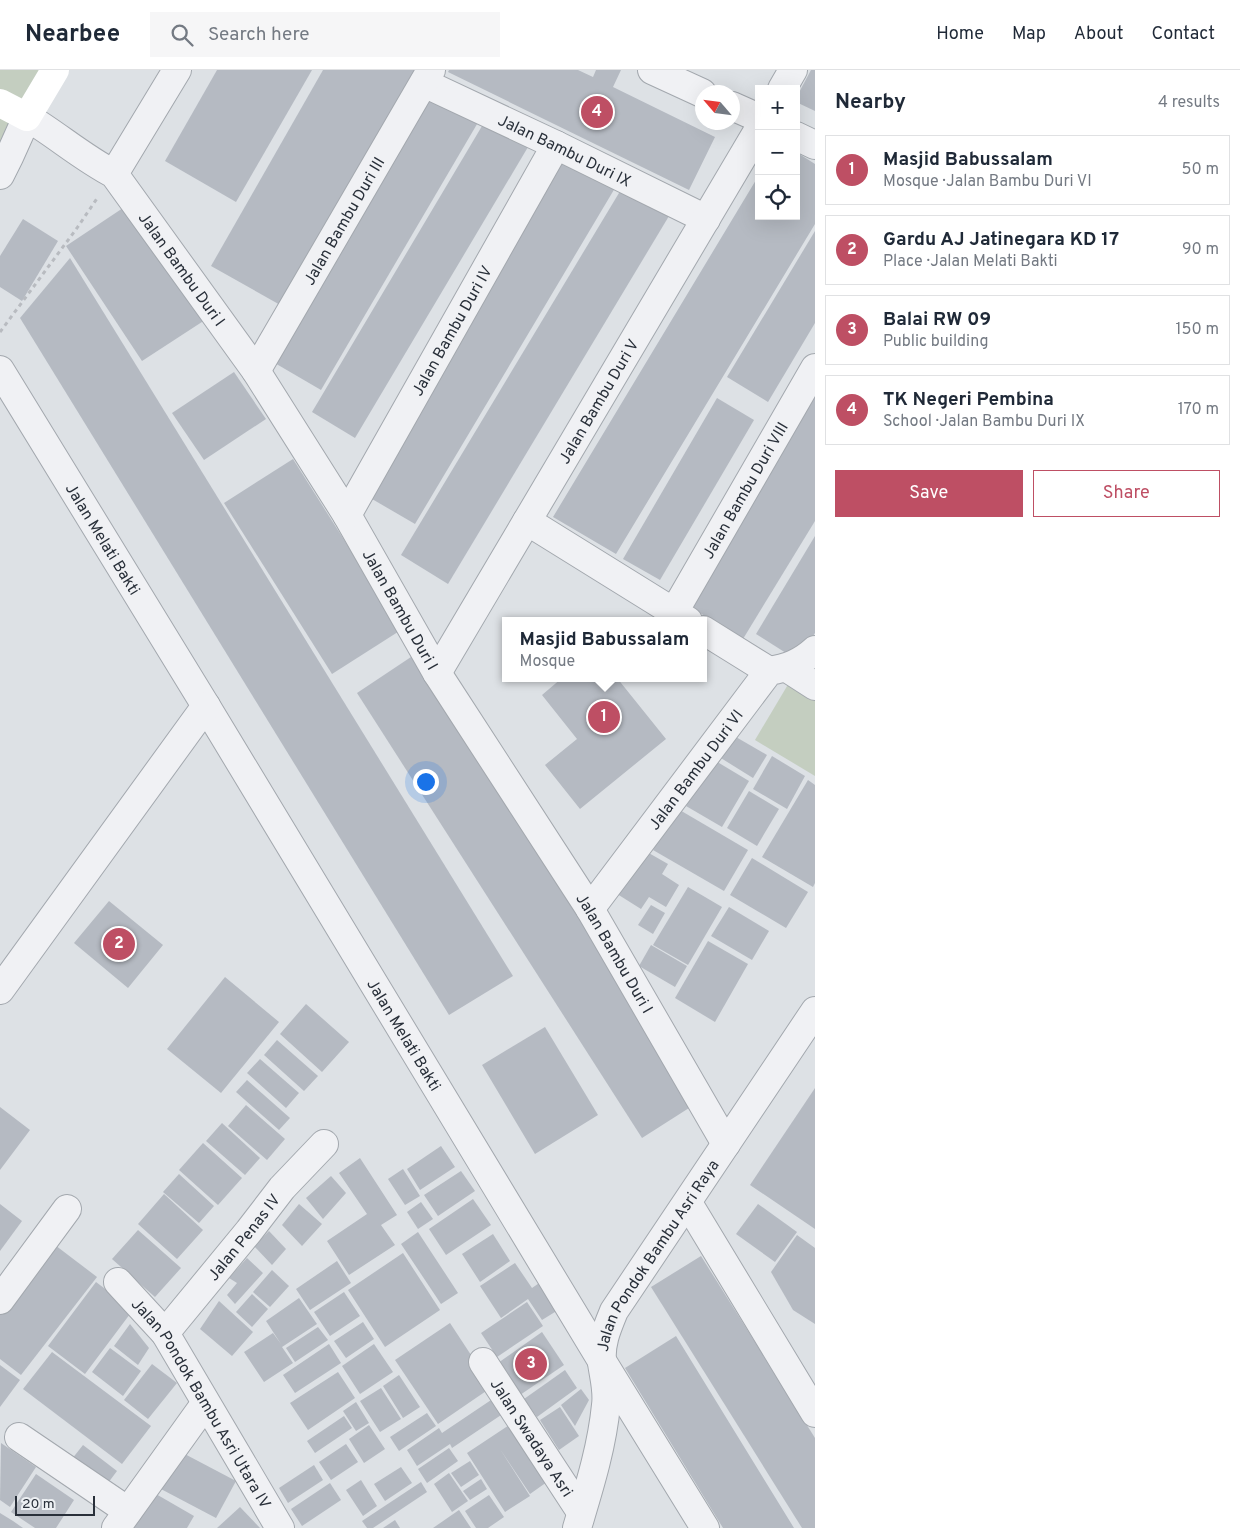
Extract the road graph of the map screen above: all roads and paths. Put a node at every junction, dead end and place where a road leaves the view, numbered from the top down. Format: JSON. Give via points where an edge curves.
{"nodes":[{"id":1,"x":55,"y":70,"type":"edge"},
{"id":2,"x":177,"y":70,"type":"edge"},
{"id":3,"x":652,"y":70,"type":"edge"},
{"id":4,"x":793,"y":70,"type":"edge"},
{"id":5,"x":427,"y":76,"type":"edge"},
{"id":6,"x":784,"y":85,"type":"edge"},
{"id":7,"x":695,"y":90,"type":"edge"},
{"id":8,"x":0,"y":103,"type":"edge"},
{"id":9,"x":740,"y":110,"type":"edge"},
{"id":10,"x":755,"y":116,"type":"edge"},
{"id":11,"x":34,"y":121,"type":"junction"},
{"id":12,"x":758,"y":130,"type":"edge"},
{"id":13,"x":800,"y":138,"type":"edge"},
{"id":14,"x":815,"y":144,"type":"edge"},
{"id":15,"x":556,"y":145,"type":"junction"},
{"id":16,"x":104,"y":169,"type":"junction"},
{"id":17,"x":0,"y":175,"type":"edge"},
{"id":18,"x":706,"y":219,"type":"junction"},
{"id":19,"x":0,"y":332,"type":"edge"},
{"id":20,"x":815,"y":368,"type":"edge"},
{"id":21,"x":0,"y":370,"type":"edge"},
{"id":22,"x":256,"y":371,"type":"junction"},
{"id":23,"x":347,"y":515,"type":"junction"},
{"id":24,"x":527,"y":521,"type":"junction"},
{"id":25,"x":681,"y":616,"type":"edge"},
{"id":26,"x":707,"y":632,"type":"edge"},
{"id":27,"x":815,"y":650,"type":"edge"},
{"id":28,"x":778,"y":670,"type":"junction"},
{"id":29,"x":437,"y":673,"type":"junction"},
{"id":30,"x":815,"y":686,"type":"edge"},
{"id":31,"x":206,"y":706,"type":"junction"},
{"id":32,"x":590,"y":909,"type":"junction"},
{"id":33,"x":0,"y":990,"type":"edge"},
{"id":34,"x":815,"y":1011,"type":"edge"},
{"id":35,"x":324,"y":1144,"type":"dead end"},
{"id":36,"x":726,"y":1144,"type":"junction"},
{"id":37,"x":688,"y":1203,"type":"junction"},
{"id":38,"x":67,"y":1209,"type":"dead end"},
{"id":39,"x":118,"y":1282,"type":"dead end"},
{"id":40,"x":0,"y":1300,"type":"edge"},
{"id":41,"x":165,"y":1333,"type":"junction"},
{"id":42,"x":602,"y":1361,"type":"junction"},
{"id":43,"x":483,"y":1362,"type":"dead end"},
{"id":44,"x":812,"y":1400,"type":"edge"},
{"id":45,"x":205,"y":1404,"type":"junction"},
{"id":46,"x":19,"y":1437,"type":"dead end"},
{"id":47,"x":122,"y":1520,"type":"edge"},
{"id":48,"x":579,"y":1520,"type":"edge"},
{"id":49,"x":280,"y":1528,"type":"edge"},
{"id":50,"x":704,"y":1528,"type":"edge"}],
"edges":[{"from":1,"to":11,"type":"street"},
{"from":2,"to":16,"type":"street"},
{"from":3,"to":7,"type":"street"},
{"from":4,"to":6,"type":"street"},
{"from":5,"to":15,"type":"street","name":"Jalan Bambu Duri IX"},
{"from":5,"to":22,"type":"street","name":"Jalan Bambu Duri III"},
{"from":8,"to":11,"type":"street"},
{"from":9,"to":10,"type":"street"},
{"from":11,"to":16,"type":"street","name":"Jalan Bambu Duri I"},
{"from":11,"to":17,"type":"street"},
{"from":12,"to":18,"type":"street","name":"Jalan Bambu Duri V"},
{"from":13,"to":14,"type":"street"},
{"from":15,"to":18,"type":"street","name":"Jalan Bambu Duri IX"},
{"from":15,"to":23,"type":"street","name":"Jalan Bambu Duri IV"},
{"from":16,"to":19,"type":"path","via":[[78,228]]},
{"from":16,"to":22,"type":"street","name":"Jalan Bambu Duri I"},
{"from":18,"to":24,"type":"street","name":"Jalan Bambu Duri V"},
{"from":20,"to":25,"type":"street","name":"Jalan Bambu Duri VIII"},
{"from":21,"to":31,"type":"street","name":"Jalan Melati Bakti"},
{"from":22,"to":23,"type":"street","name":"Jalan Bambu Duri I"},
{"from":23,"to":29,"type":"street","name":"Jalan Bambu Duri I"},
{"from":24,"to":25,"type":"street"},
{"from":24,"to":29,"type":"street","name":"Jalan Bambu Duri V"},
{"from":26,"to":28,"type":"street"},
{"from":27,"to":28,"type":"street","name":"Jalan Bambu Duri VI","via":[[805,659]]},
{"from":28,"to":30,"type":"street"},
{"from":28,"to":32,"type":"street","name":"Jalan Bambu Duri VI"},
{"from":29,"to":32,"type":"street","name":"Jalan Bambu Duri I"},
{"from":31,"to":33,"type":"street"},
{"from":31,"to":42,"type":"street","name":"Jalan Melati Bakti"},
{"from":32,"to":36,"type":"street","name":"Jalan Bambu Duri I"},
{"from":34,"to":36,"type":"street","name":"Jalan Pondok Bambu Asri Raya"},
{"from":35,"to":41,"type":"street","name":"Jalan Penas IV","via":[[282,1188]]},
{"from":36,"to":37,"type":"street","name":"Jalan Pondok Bambu Asri Raya"},
{"from":37,"to":42,"type":"street","name":"Jalan Pondok Bambu Asri Raya","via":[[614,1311],[604,1335]]},
{"from":37,"to":44,"type":"street"},
{"from":38,"to":40,"type":"street"},
{"from":39,"to":41,"type":"street","name":"Jalan Pondok Bambu Asri Utara IV"},
{"from":41,"to":45,"type":"street","name":"Jalan Pondok Bambu Asri Utara IV"},
{"from":42,"to":48,"type":"street","name":"Jalan Pondok Bambu Asri Raya","via":[[607,1403],[600,1444]]},
{"from":42,"to":50,"type":"street","name":"Jalan Melati Bakti"},
{"from":43,"to":48,"type":"street","name":"Jalan Swadaya Asri"},
{"from":45,"to":47,"type":"street"},
{"from":45,"to":49,"type":"street","name":"Jalan Pondok Bambu Asri Utara IV"},
{"from":46,"to":47,"type":"street"}]}
